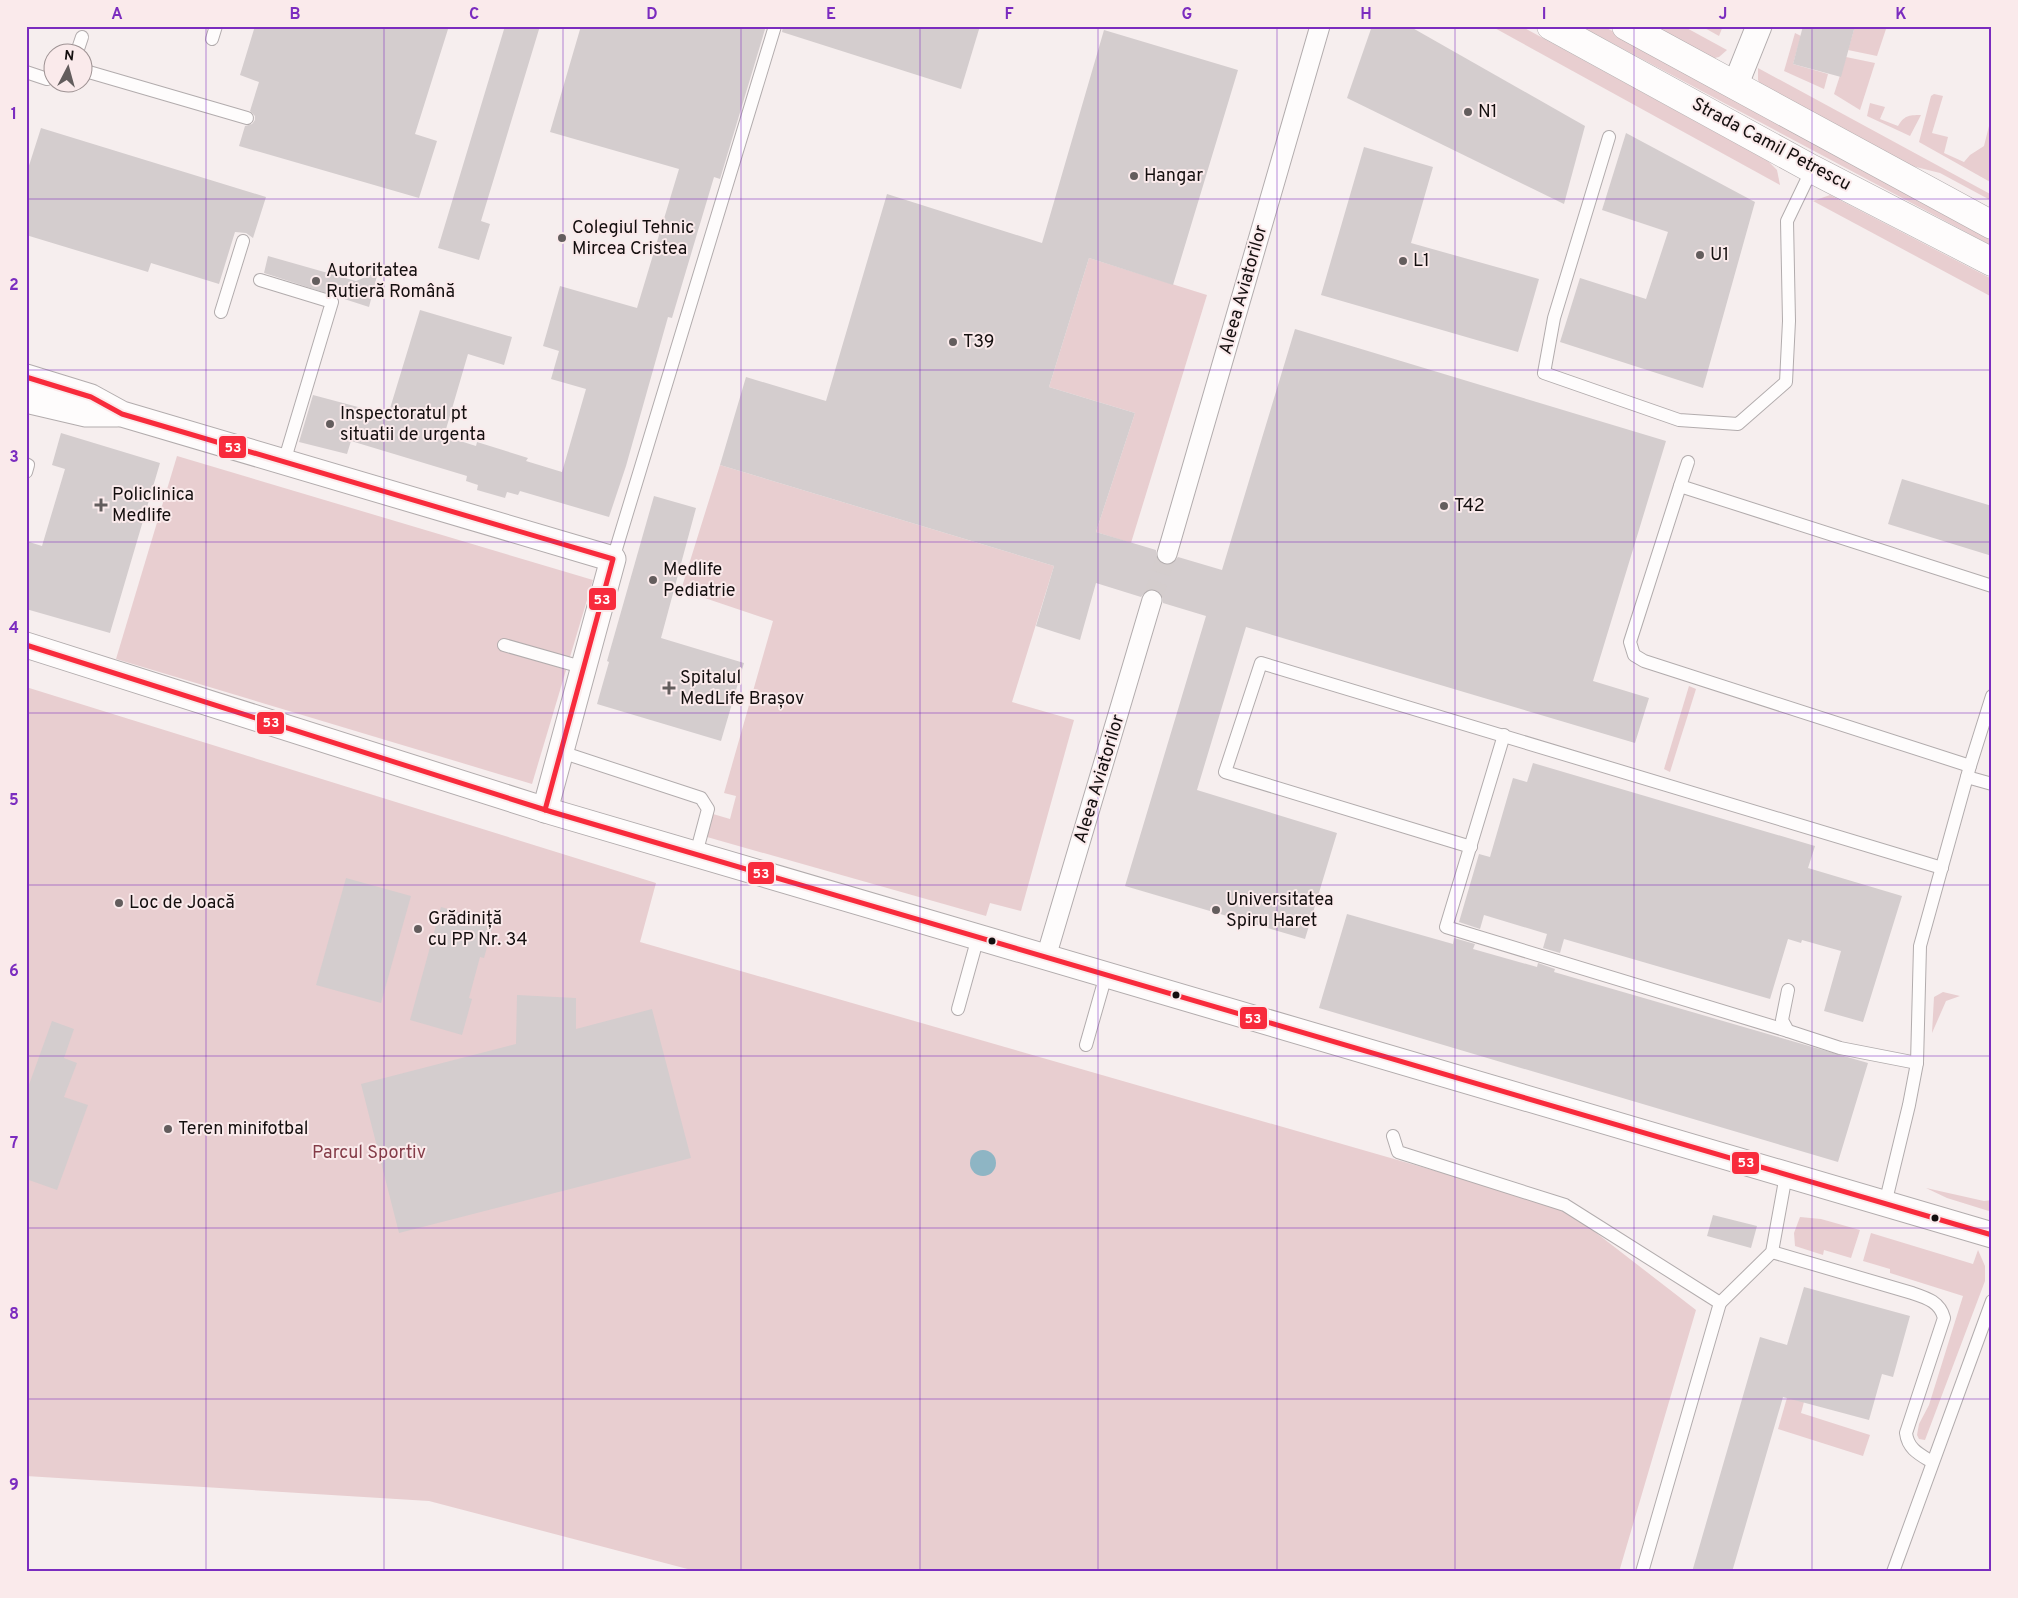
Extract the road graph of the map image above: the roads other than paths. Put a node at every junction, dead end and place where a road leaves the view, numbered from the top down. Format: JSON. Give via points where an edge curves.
{"nodes":[{"id":1,"x":775,"y":26,"type":"edge"},
{"id":2,"x":1320,"y":26,"type":"edge"},
{"id":3,"x":1551,"y":26,"type":"edge"},
{"id":4,"x":1626,"y":26,"type":"edge"},
{"id":5,"x":1759,"y":26,"type":"edge"},
{"id":6,"x":82,"y":37,"type":"dead end"},
{"id":7,"x":80,"y":42,"type":"edge"},
{"id":8,"x":26,"y":72,"type":"edge"},
{"id":9,"x":92,"y":73,"type":"edge"},
{"id":10,"x":42,"y":77,"type":"edge"},
{"id":11,"x":1735,"y":86,"type":"junction"},
{"id":12,"x":248,"y":118,"type":"dead end"},
{"id":13,"x":1609,"y":137,"type":"dead end"},
{"id":14,"x":1812,"y":169,"type":"junction"},
{"id":15,"x":1992,"y":225,"type":"edge"},
{"id":16,"x":243,"y":241,"type":"dead end"},
{"id":17,"x":1992,"y":262,"type":"edge"},
{"id":18,"x":260,"y":280,"type":"dead end"},
{"id":19,"x":221,"y":312,"type":"dead end"},
{"id":20,"x":26,"y":377,"type":"edge"},
{"id":21,"x":26,"y":400,"type":"edge"},
{"id":22,"x":122,"y":414,"type":"junction"},
{"id":23,"x":284,"y":462,"type":"junction"},
{"id":24,"x":1688,"y":462,"type":"dead end"},
{"id":25,"x":26,"y":464,"type":"edge"},
{"id":26,"x":26,"y":472,"type":"edge"},
{"id":27,"x":1680,"y":486,"type":"junction"},
{"id":28,"x":1167,"y":554,"type":"tunnel mouth"},
{"id":29,"x":613,"y":558,"type":"junction"},
{"id":30,"x":1992,"y":586,"type":"edge"},
{"id":31,"x":1152,"y":600,"type":"tunnel mouth"},
{"id":32,"x":26,"y":645,"type":"edge"},
{"id":33,"x":504,"y":645,"type":"dead end"},
{"id":34,"x":585,"y":668,"type":"junction"},
{"id":35,"x":1992,"y":696,"type":"edge"},
{"id":36,"x":1504,"y":735,"type":"junction"},
{"id":37,"x":561,"y":752,"type":"junction"},
{"id":38,"x":1969,"y":771,"type":"junction"},
{"id":39,"x":1992,"y":784,"type":"edge"},
{"id":40,"x":545,"y":810,"type":"junction"},
{"id":41,"x":1470,"y":847,"type":"junction"},
{"id":42,"x":696,"y":854,"type":"junction"},
{"id":43,"x":1942,"y":868,"type":"junction"},
{"id":44,"x":978,"y":937,"type":"junction"},
{"id":45,"x":1046,"y":957,"type":"junction"},
{"id":46,"x":1106,"y":975,"type":"junction"},
{"id":47,"x":1788,"y":990,"type":"dead end"},
{"id":48,"x":958,"y":1009,"type":"dead end"},
{"id":49,"x":1788,"y":1031,"type":"junction"},
{"id":50,"x":1086,"y":1045,"type":"dead end"},
{"id":51,"x":1917,"y":1063,"type":"junction"},
{"id":52,"x":1394,"y":1136,"type":"dead end"},
{"id":53,"x":1786,"y":1175,"type":"junction"},
{"id":54,"x":1885,"y":1204,"type":"junction"},
{"id":55,"x":1992,"y":1235,"type":"edge"},
{"id":56,"x":1772,"y":1252,"type":"junction"},
{"id":57,"x":1992,"y":1301,"type":"edge"},
{"id":58,"x":1720,"y":1303,"type":"junction"},
{"id":59,"x":1932,"y":1462,"type":"junction"},
{"id":60,"x":1642,"y":1572,"type":"edge"},
{"id":61,"x":1893,"y":1572,"type":"edge"}],
"edges":[{"from":1,"to":29,"type":"lane"},
{"from":2,"to":28,"type":"street","name":"Aleea Aviatorilor"},
{"from":3,"to":14,"type":"street","name":"Strada Camil Petrescu"},
{"from":4,"to":11,"type":"street","name":"Strada Camil Petrescu"},
{"from":5,"to":11,"type":"street"},
{"from":6,"to":7,"type":"lane"},
{"from":8,"to":10,"type":"lane"},
{"from":9,"to":12,"type":"lane"},
{"from":11,"to":15,"type":"street","name":"Strada Camil Petrescu"},
{"from":13,"to":14,"type":"lane","via":[[1554,318],[1544,373],[1679,420],[1738,424],[1786,382],[1789,321],[1787,221]]},
{"from":14,"to":17,"type":"street","name":"Strada Camil Petrescu"},
{"from":16,"to":19,"type":"lane"},
{"from":18,"to":23,"type":"lane","via":[[332,302]]},
{"from":20,"to":22,"type":"street","via":[[91,397]]},
{"from":21,"to":22,"type":"street","via":[[86,414]]},
{"from":22,"to":23,"type":"street"},
{"from":23,"to":29,"type":"street"},
{"from":24,"to":27,"type":"lane"},
{"from":25,"to":26,"type":"lane"},
{"from":27,"to":30,"type":"lane"},
{"from":27,"to":38,"type":"lane","via":[[1630,642],[1634,655]]},
{"from":29,"to":34,"type":"street"},
{"from":31,"to":45,"type":"street","name":"Aleea Aviatorilor"},
{"from":32,"to":40,"type":"street"},
{"from":33,"to":34,"type":"lane"},
{"from":34,"to":37,"type":"street"},
{"from":35,"to":38,"type":"lane"},
{"from":36,"to":41,"type":"lane"},
{"from":36,"to":41,"type":"lane","via":[[1261,663],[1225,772]]},
{"from":36,"to":43,"type":"lane"},
{"from":37,"to":40,"type":"street"},
{"from":37,"to":42,"type":"lane","via":[[700,798],[708,809]]},
{"from":38,"to":39,"type":"lane"},
{"from":38,"to":43,"type":"lane"},
{"from":40,"to":42,"type":"street"},
{"from":41,"to":49,"type":"lane","via":[[1446,927]]},
{"from":42,"to":44,"type":"street"},
{"from":43,"to":51,"type":"lane","via":[[1920,946]]},
{"from":44,"to":45,"type":"street"},
{"from":44,"to":48,"type":"lane"},
{"from":45,"to":46,"type":"street"},
{"from":46,"to":50,"type":"lane"},
{"from":46,"to":53,"type":"street"},
{"from":47,"to":49,"type":"lane","via":[[1782,1020]]},
{"from":49,"to":51,"type":"lane","via":[[1840,1048]]},
{"from":51,"to":54,"type":"lane"},
{"from":52,"to":58,"type":"lane","via":[[1398,1152],[1565,1205]]},
{"from":53,"to":54,"type":"street"},
{"from":53,"to":56,"type":"lane"},
{"from":54,"to":55,"type":"street"},
{"from":56,"to":58,"type":"lane"},
{"from":56,"to":59,"type":"lane","via":[[1912,1293],[1942,1309],[1944,1318],[1906,1433],[1907,1443],[1915,1452]]},
{"from":57,"to":59,"type":"lane"},
{"from":58,"to":60,"type":"lane"},
{"from":59,"to":61,"type":"lane"}]}
